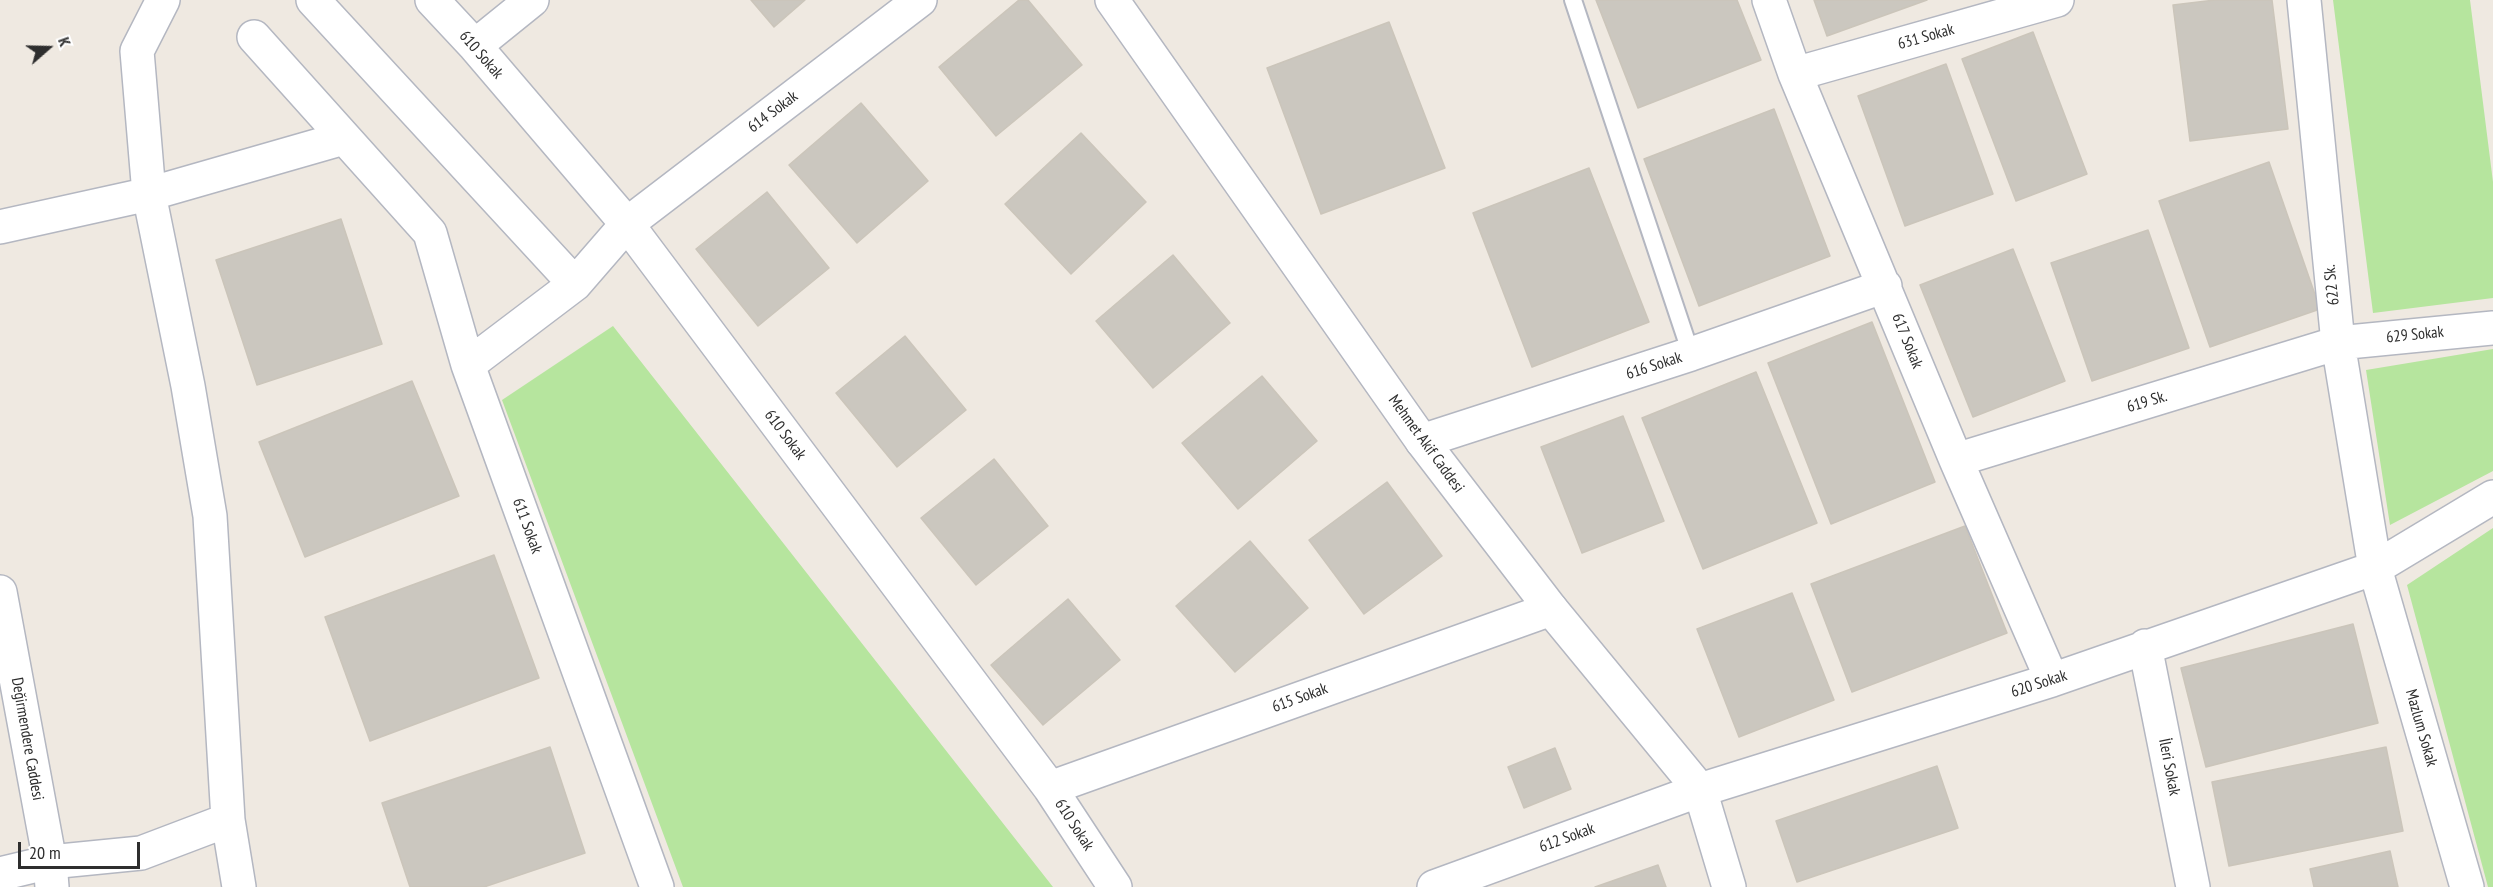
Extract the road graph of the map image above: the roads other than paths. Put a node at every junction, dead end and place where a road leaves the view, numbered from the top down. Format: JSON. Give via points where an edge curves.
{"nodes":[{"id":1,"x":163,"y":0,"type":"edge"},
{"id":2,"x":313,"y":0,"type":"edge"},
{"id":3,"x":432,"y":0,"type":"edge"},
{"id":4,"x":532,"y":0,"type":"edge"},
{"id":5,"x":920,"y":0,"type":"edge"},
{"id":6,"x":1112,"y":0,"type":"edge"},
{"id":7,"x":1573,"y":0,"type":"edge"},
{"id":8,"x":1769,"y":0,"type":"edge"},
{"id":9,"x":2057,"y":0,"type":"edge"},
{"id":10,"x":2304,"y":0,"type":"edge"},
{"id":11,"x":254,"y":37,"type":"dead end"},
{"id":12,"x":474,"y":46,"type":"junction"},
{"id":13,"x":1795,"y":74,"type":"junction"},
{"id":14,"x":344,"y":138,"type":"junction"},
{"id":15,"x":149,"y":194,"type":"junction"},
{"id":16,"x":627,"y":224,"type":"junction"},
{"id":17,"x":0,"y":227,"type":"edge"},
{"id":18,"x":575,"y":284,"type":"junction"},
{"id":19,"x":1885,"y":286,"type":"junction"},
{"id":20,"x":2493,"y":328,"type":"edge"},
{"id":21,"x":2338,"y":343,"type":"junction"},
{"id":22,"x":1691,"y":354,"type":"junction"},
{"id":23,"x":468,"y":365,"type":"junction"},
{"id":24,"x":1422,"y":441,"type":"junction"},
{"id":25,"x":1956,"y":460,"type":"junction"},
{"id":26,"x":2493,"y":497,"type":"edge"},
{"id":27,"x":2375,"y":568,"type":"junction"},
{"id":28,"x":0,"y":592,"type":"edge"},
{"id":29,"x":1551,"y":609,"type":"junction"},
{"id":30,"x":2145,"y":646,"type":"junction"},
{"id":31,"x":2052,"y":680,"type":"junction"},
{"id":32,"x":1050,"y":788,"type":"junction"},
{"id":33,"x":1700,"y":790,"type":"junction"},
{"id":34,"x":228,"y":820,"type":"junction"},
{"id":35,"x":0,"y":874,"type":"edge"},
{"id":36,"x":51,"y":875,"type":"edge"},
{"id":37,"x":239,"y":887,"type":"edge"},
{"id":38,"x":657,"y":887,"type":"edge"},
{"id":39,"x":1115,"y":887,"type":"edge"},
{"id":40,"x":1434,"y":887,"type":"edge"},
{"id":41,"x":1729,"y":887,"type":"edge"},
{"id":42,"x":2193,"y":887,"type":"edge"},
{"id":43,"x":2467,"y":887,"type":"edge"}],
"edges":[{"from":1,"to":15,"type":"street","via":[[137,51]]},
{"from":2,"to":18,"type":"street"},
{"from":3,"to":12,"type":"street","name":"610 Sokak"},
{"from":4,"to":12,"type":"street"},
{"from":5,"to":16,"type":"street","name":"614 Sokak"},
{"from":6,"to":24,"type":"street","name":"Mehmet Akif Caddesi"},
{"from":7,"to":22,"type":"lane"},
{"from":8,"to":13,"type":"street","name":"617 Sokak"},
{"from":9,"to":13,"type":"street","name":"631 Sokak"},
{"from":10,"to":21,"type":"street","name":"622 Sk."},
{"from":11,"to":14,"type":"street","name":"611 Sokak"},
{"from":12,"to":16,"type":"street","name":"610 Sokak"},
{"from":13,"to":19,"type":"street","name":"617 Sokak"},
{"from":14,"to":15,"type":"street"},
{"from":14,"to":23,"type":"street","name":"611 Sokak","via":[[430,234]]},
{"from":15,"to":17,"type":"street"},
{"from":15,"to":34,"type":"street","via":[[210,516]]},
{"from":16,"to":18,"type":"street"},
{"from":16,"to":32,"type":"street","name":"610 Sokak"},
{"from":18,"to":23,"type":"street"},
{"from":19,"to":22,"type":"street","name":"616 Sokak"},
{"from":19,"to":25,"type":"street","name":"617 Sokak"},
{"from":20,"to":21,"type":"street","name":"629 Sokak"},
{"from":21,"to":25,"type":"street","name":"619 Sk."},
{"from":21,"to":27,"type":"street","name":"622 Sk."},
{"from":22,"to":24,"type":"street","name":"616 Sokak"},
{"from":23,"to":38,"type":"street","name":"611 Sokak"},
{"from":24,"to":29,"type":"street","name":"Mehmet Akif Caddesi"},
{"from":25,"to":31,"type":"street","name":"617 Sokak"},
{"from":26,"to":27,"type":"street","name":"620 Sokak"},
{"from":27,"to":30,"type":"street","name":"620 Sokak"},
{"from":27,"to":43,"type":"street","name":"Mazlum Sokak"},
{"from":28,"to":36,"type":"street","name":"Değirmendere Caddesi"},
{"from":29,"to":32,"type":"street","name":"615 Sokak"},
{"from":29,"to":33,"type":"street","name":"Mehmet Akif Caddesi"},
{"from":30,"to":31,"type":"street","name":"620 Sokak"},
{"from":30,"to":42,"type":"street","name":"İleri Sokak"},
{"from":31,"to":33,"type":"street","name":"620 Sokak"},
{"from":32,"to":39,"type":"street","name":"610 Sokak"},
{"from":33,"to":40,"type":"street","name":"612 Sokak"},
{"from":33,"to":41,"type":"street","name":"Mehmet Akif Caddesi"},
{"from":34,"to":36,"type":"street","via":[[141,853]]},
{"from":34,"to":37,"type":"street"},
{"from":35,"to":36,"type":"street"}]}
